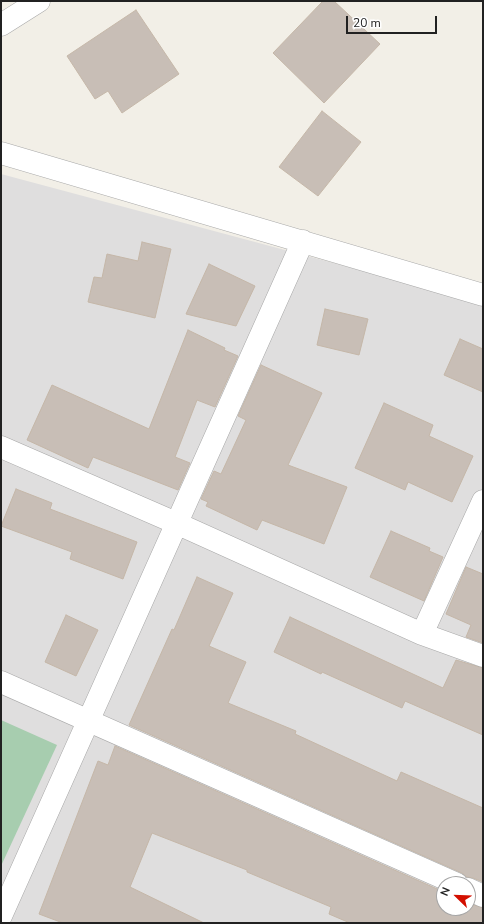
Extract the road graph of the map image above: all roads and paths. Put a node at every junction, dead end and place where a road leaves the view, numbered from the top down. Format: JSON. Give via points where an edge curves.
{"nodes":[{"id":1,"x":39,"y":1,"type":"edge"},
{"id":2,"x":1,"y":25,"type":"edge"},
{"id":3,"x":1,"y":153,"type":"edge"},
{"id":4,"x":303,"y":241,"type":"junction"},
{"id":5,"x":483,"y":295,"type":"edge"},
{"id":6,"x":1,"y":447,"type":"edge"},
{"id":7,"x":483,"y":501,"type":"edge"},
{"id":8,"x":176,"y":523,"type":"junction"},
{"id":9,"x":422,"y":634,"type":"junction"},
{"id":10,"x":483,"y":656,"type":"edge"},
{"id":11,"x":1,"y":682,"type":"edge"},
{"id":12,"x":88,"y":721,"type":"junction"},
{"id":13,"x":439,"y":876,"type":"edge"},
{"id":14,"x":1,"y":916,"type":"edge"},
{"id":15,"x":1,"y":920,"type":"edge"},
{"id":16,"x":10,"y":923,"type":"edge"}],
"edges":[{"from":1,"to":2,"type":"street"},
{"from":3,"to":4,"type":"street"},
{"from":4,"to":5,"type":"street"},
{"from":4,"to":8,"type":"street"},
{"from":6,"to":8,"type":"street"},
{"from":7,"to":9,"type":"street"},
{"from":8,"to":9,"type":"street"},
{"from":8,"to":12,"type":"street"},
{"from":9,"to":10,"type":"street"},
{"from":11,"to":12,"type":"street"},
{"from":12,"to":13,"type":"street"},
{"from":12,"to":14,"type":"street"},
{"from":15,"to":16,"type":"street"}]}
